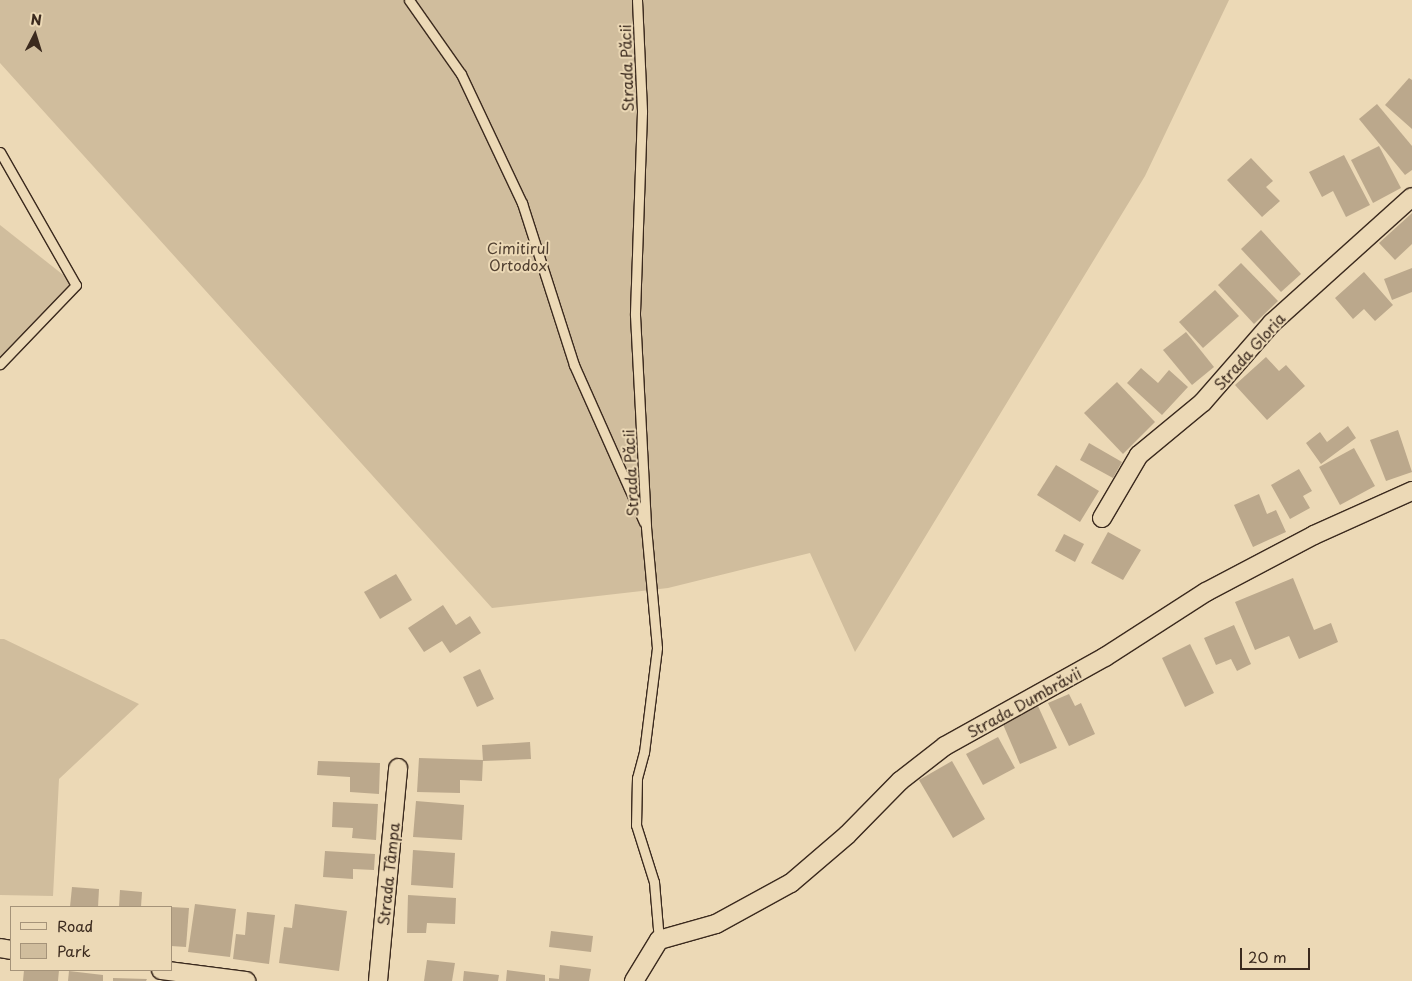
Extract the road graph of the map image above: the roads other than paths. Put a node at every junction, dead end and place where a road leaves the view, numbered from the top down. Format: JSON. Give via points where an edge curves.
{"nodes":[{"id":1,"x":409,"y":0,"type":"edge"},
{"id":2,"x":637,"y":0,"type":"edge"},
{"id":3,"x":0,"y":152,"type":"edge"},
{"id":4,"x":1412,"y":197,"type":"edge"},
{"id":5,"x":0,"y":364,"type":"edge"},
{"id":6,"x":1412,"y":492,"type":"edge"},
{"id":7,"x":1102,"y":518,"type":"dead end"},
{"id":8,"x":646,"y":527,"type":"junction"},
{"id":9,"x":398,"y":768,"type":"dead end"},
{"id":10,"x":659,"y":940,"type":"junction"},
{"id":11,"x":170,"y":971,"type":"edge"},
{"id":12,"x":246,"y":981,"type":"edge"},
{"id":13,"x":378,"y":981,"type":"edge"},
{"id":14,"x":634,"y":981,"type":"edge"}],
"edges":[{"from":1,"to":8,"type":"lane","via":[[461,74],[522,203],[574,365]]},
{"from":2,"to":8,"type":"lane","name":"Strada Păcii","via":[[642,112],[635,315]]},
{"from":3,"to":5,"type":"lane","via":[[76,285]]},
{"from":4,"to":7,"type":"street","name":"Strada Gloria","via":[[1272,323],[1203,402],[1139,455]]},
{"from":6,"to":10,"type":"street","name":"Strada Dumbrăvii","via":[[1314,535],[1206,592],[1105,657],[945,746],[900,781],[847,835],[791,882],[716,924]]},
{"from":8,"to":10,"type":"lane","name":"Strada Păcii","via":[[657,648],[644,752],[637,778],[636,825],[654,882]]},
{"from":9,"to":13,"type":"street","name":"Strada Tâmpa"},
{"from":10,"to":14,"type":"street"},
{"from":11,"to":12,"type":"street"}]}
